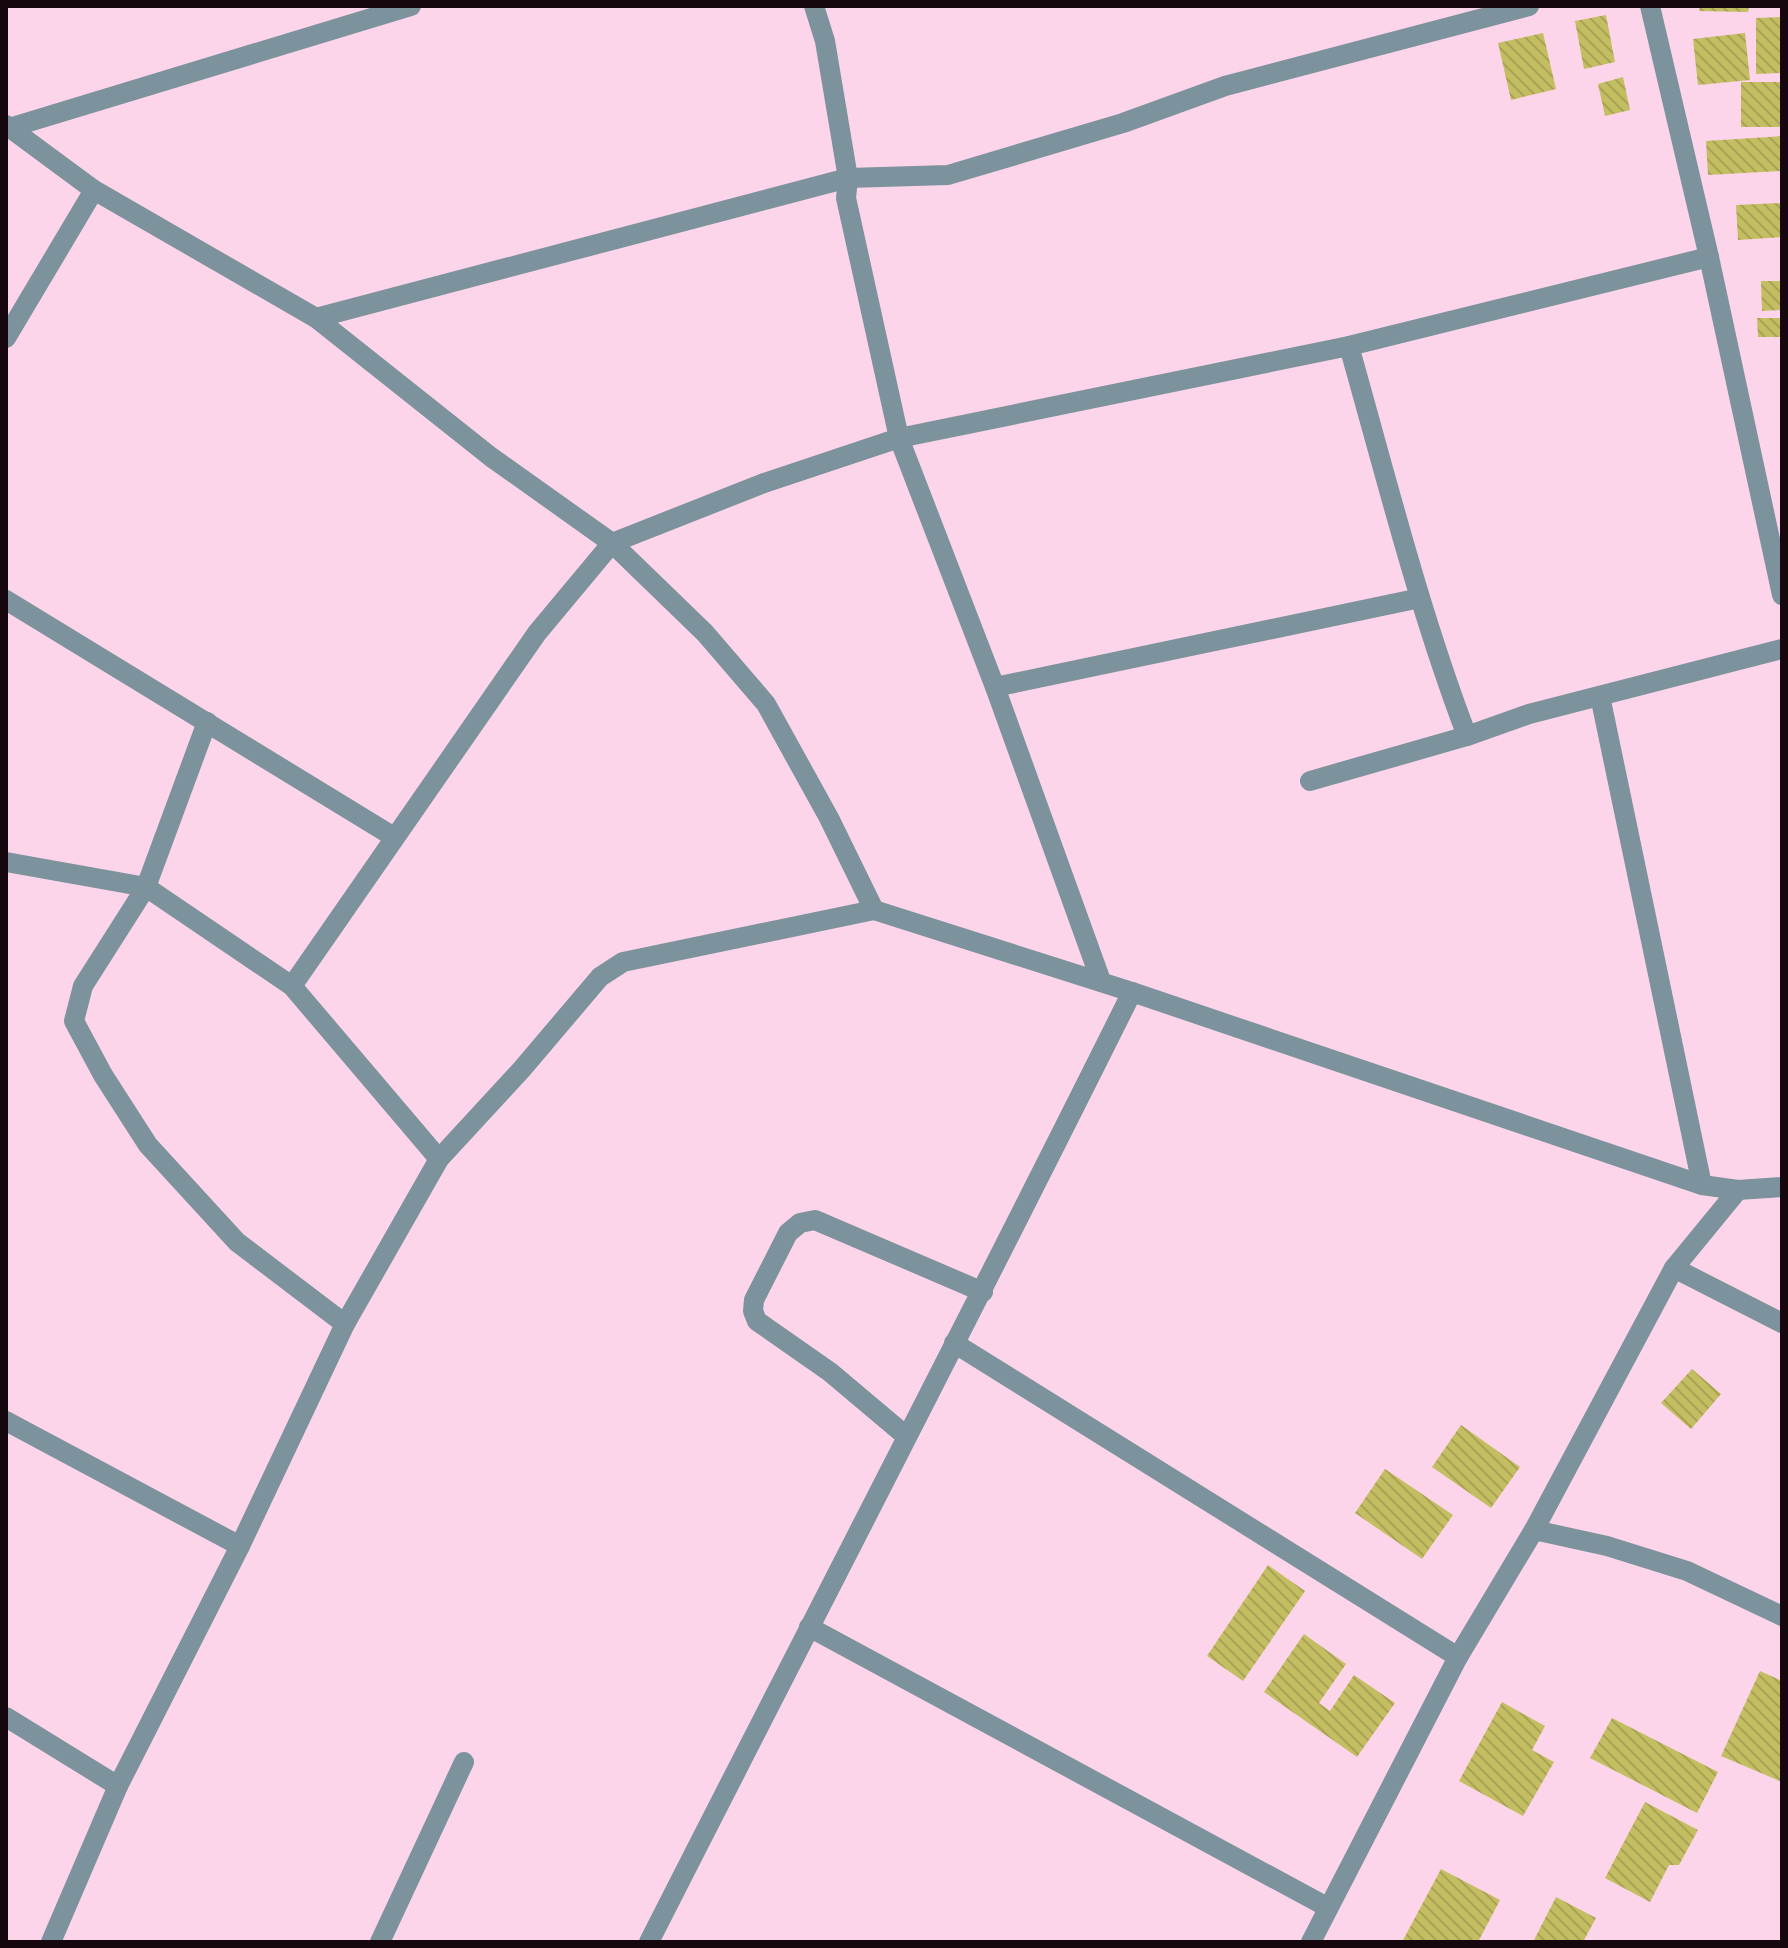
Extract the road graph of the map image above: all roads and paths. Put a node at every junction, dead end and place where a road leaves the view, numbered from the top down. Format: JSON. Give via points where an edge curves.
{"nodes":[{"id":1,"x":411,"y":6,"type":"edge"},
{"id":2,"x":814,"y":6,"type":"edge"},
{"id":3,"x":1529,"y":6,"type":"edge"},
{"id":4,"x":1650,"y":6,"type":"edge"},
{"id":5,"x":7,"y":126,"type":"edge"},
{"id":6,"x":848,"y":178,"type":"junction"},
{"id":7,"x":94,"y":190,"type":"junction"},
{"id":8,"x":1709,"y":257,"type":"junction"},
{"id":9,"x":316,"y":318,"type":"junction"},
{"id":10,"x":6,"y":338,"type":"edge"},
{"id":11,"x":1349,"y":346,"type":"junction"},
{"id":12,"x":899,"y":438,"type":"junction"},
{"id":13,"x":612,"y":543,"type":"junction"},
{"id":14,"x":1782,"y":595,"type":"edge"},
{"id":15,"x":1420,"y":598,"type":"junction"},
{"id":16,"x":6,"y":600,"type":"edge"},
{"id":17,"x":1782,"y":649,"type":"edge"},
{"id":18,"x":995,"y":687,"type":"junction"},
{"id":19,"x":1600,"y":696,"type":"junction"},
{"id":20,"x":207,"y":722,"type":"junction"},
{"id":21,"x":1467,"y":736,"type":"junction"},
{"id":22,"x":1310,"y":781,"type":"dead end"},
{"id":23,"x":394,"y":837,"type":"junction"},
{"id":24,"x":6,"y":862,"type":"edge"},
{"id":25,"x":146,"y":887,"type":"junction"},
{"id":26,"x":874,"y":910,"type":"junction"},
{"id":27,"x":1101,"y":981,"type":"junction"},
{"id":28,"x":292,"y":986,"type":"junction"},
{"id":29,"x":1132,"y":992,"type":"junction"},
{"id":30,"x":439,"y":1159,"type":"junction"},
{"id":31,"x":1702,"y":1185,"type":"junction"},
{"id":32,"x":1782,"y":1187,"type":"edge"},
{"id":33,"x":1738,"y":1190,"type":"junction"},
{"id":34,"x":1674,"y":1268,"type":"junction"},
{"id":35,"x":983,"y":1292,"type":"junction"},
{"id":36,"x":1782,"y":1323,"type":"edge"},
{"id":37,"x":345,"y":1324,"type":"junction"},
{"id":38,"x":954,"y":1343,"type":"junction"},
{"id":39,"x":6,"y":1421,"type":"edge"},
{"id":40,"x":906,"y":1436,"type":"junction"},
{"id":41,"x":1534,"y":1530,"type":"junction"},
{"id":42,"x":240,"y":1546,"type":"junction"},
{"id":43,"x":1782,"y":1616,"type":"edge"},
{"id":44,"x":809,"y":1627,"type":"junction"},
{"id":45,"x":1458,"y":1657,"type":"junction"},
{"id":46,"x":6,"y":1717,"type":"edge"},
{"id":47,"x":464,"y":1762,"type":"dead end"},
{"id":48,"x":118,"y":1786,"type":"junction"},
{"id":49,"x":1327,"y":1907,"type":"junction"},
{"id":50,"x":51,"y":1942,"type":"edge"},
{"id":51,"x":380,"y":1942,"type":"edge"},
{"id":52,"x":649,"y":1942,"type":"edge"},
{"id":53,"x":1311,"y":1942,"type":"edge"}],
"edges":[{"from":1,"to":5,"type":"street"},
{"from":2,"to":6,"type":"street","via":[[825,41]]},
{"from":3,"to":6,"type":"street","via":[[1225,86],[1123,123],[948,175]]},
{"from":4,"to":8,"type":"street"},
{"from":5,"to":7,"type":"street"},
{"from":6,"to":9,"type":"street"},
{"from":6,"to":12,"type":"street","via":[[846,198]]},
{"from":7,"to":9,"type":"street"},
{"from":7,"to":10,"type":"street"},
{"from":8,"to":11,"type":"street"},
{"from":8,"to":14,"type":"street"},
{"from":9,"to":13,"type":"street","via":[[491,457]]},
{"from":11,"to":12,"type":"street"},
{"from":11,"to":15,"type":"street"},
{"from":12,"to":13,"type":"street","via":[[764,483]]},
{"from":12,"to":18,"type":"street"},
{"from":13,"to":23,"type":"street","via":[[537,633]]},
{"from":13,"to":26,"type":"street","via":[[705,633],[766,704]]},
{"from":15,"to":18,"type":"street"},
{"from":15,"to":21,"type":"street"},
{"from":16,"to":20,"type":"street"},
{"from":17,"to":19,"type":"street"},
{"from":18,"to":27,"type":"street"},
{"from":19,"to":21,"type":"street"},
{"from":19,"to":31,"type":"street"},
{"from":20,"to":23,"type":"street"},
{"from":20,"to":25,"type":"street"},
{"from":21,"to":22,"type":"street"},
{"from":23,"to":28,"type":"street"},
{"from":24,"to":25,"type":"street"},
{"from":25,"to":28,"type":"street"},
{"from":25,"to":37,"type":"street","via":[[83,986],[74,1021],[148,1145],[237,1242]]},
{"from":26,"to":27,"type":"street"},
{"from":26,"to":30,"type":"street","via":[[623,962],[600,977]]},
{"from":27,"to":29,"type":"street"},
{"from":28,"to":30,"type":"street"},
{"from":29,"to":31,"type":"street"},
{"from":29,"to":35,"type":"street"},
{"from":30,"to":37,"type":"street"},
{"from":31,"to":33,"type":"street"},
{"from":32,"to":33,"type":"street"},
{"from":33,"to":34,"type":"street"},
{"from":34,"to":36,"type":"street"},
{"from":34,"to":41,"type":"street"},
{"from":35,"to":38,"type":"street"},
{"from":35,"to":40,"type":"street","via":[[815,1220],[788,1233],[754,1300],[757,1321],[830,1372]]},
{"from":37,"to":42,"type":"street"},
{"from":38,"to":40,"type":"street"},
{"from":38,"to":45,"type":"street"},
{"from":39,"to":42,"type":"street"},
{"from":40,"to":44,"type":"street"},
{"from":41,"to":43,"type":"street","via":[[1687,1571]]},
{"from":41,"to":45,"type":"street"},
{"from":42,"to":48,"type":"street"},
{"from":44,"to":49,"type":"street"},
{"from":44,"to":52,"type":"street"},
{"from":45,"to":49,"type":"street"},
{"from":46,"to":48,"type":"street"},
{"from":47,"to":51,"type":"street"},
{"from":48,"to":50,"type":"street"},
{"from":49,"to":53,"type":"street"}]}
